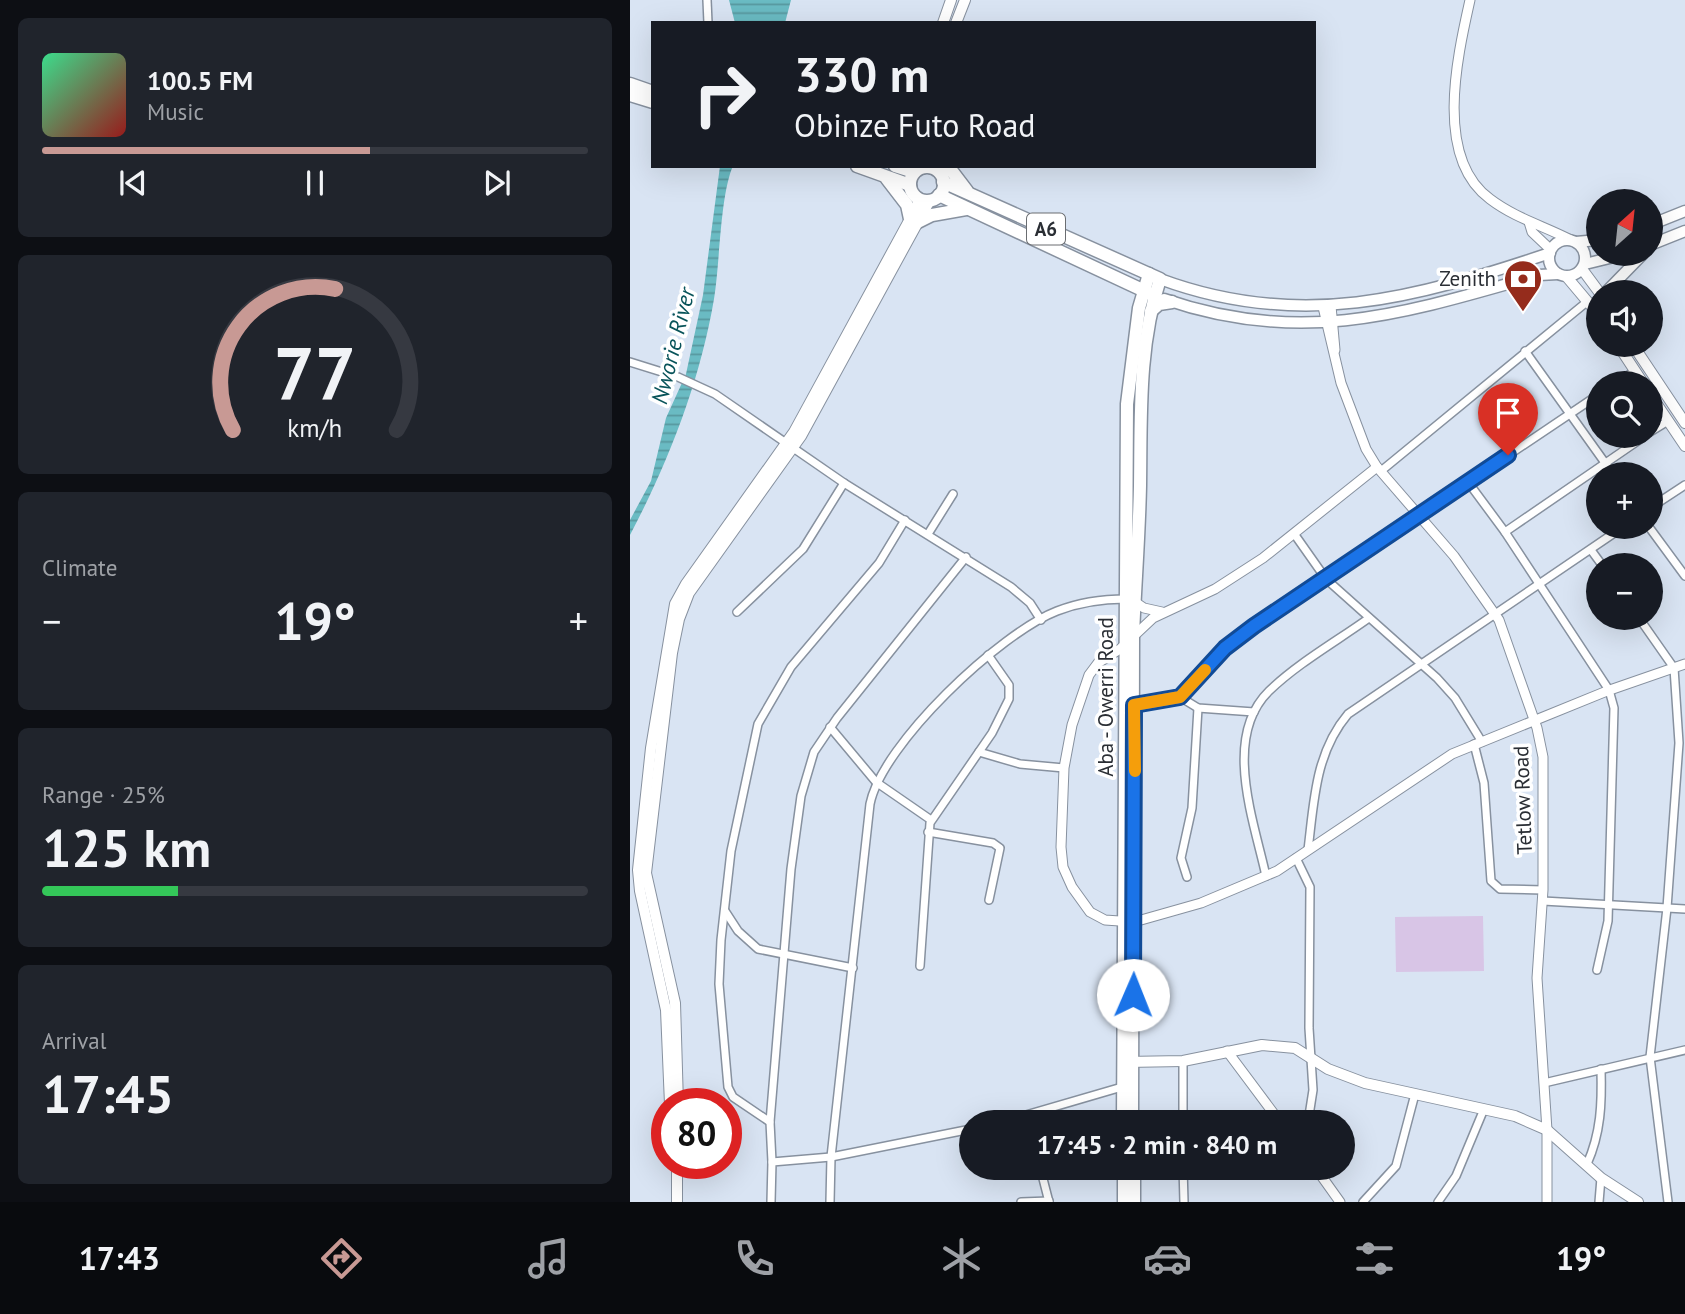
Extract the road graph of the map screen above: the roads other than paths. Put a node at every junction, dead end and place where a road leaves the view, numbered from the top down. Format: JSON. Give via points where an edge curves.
{"nodes":[{"id":1,"x":707,"y":0,"type":"edge"},
{"id":2,"x":951,"y":0,"type":"edge"},
{"id":3,"x":965,"y":0,"type":"edge"},
{"id":4,"x":1469,"y":0,"type":"edge"},
{"id":5,"x":708,"y":21,"type":"edge"},
{"id":6,"x":944,"y":21,"type":"edge"},
{"id":7,"x":957,"y":21,"type":"edge"},
{"id":8,"x":630,"y":85,"type":"edge"},
{"id":9,"x":651,"y":91,"type":"edge"},
{"id":10,"x":630,"y":95,"type":"edge"},
{"id":11,"x":651,"y":101,"type":"edge"},
{"id":12,"x":863,"y":168,"type":"edge"},
{"id":13,"x":920,"y":168,"type":"edge"},
{"id":14,"x":940,"y":168,"type":"edge"},
{"id":15,"x":941,"y":168,"type":"edge"},
{"id":16,"x":885,"y":176,"type":"junction"},
{"id":17,"x":943,"y":182,"type":"junction"},
{"id":18,"x":910,"y":185,"type":"junction"},
{"id":19,"x":969,"y":194,"type":"junction"},
{"id":20,"x":917,"y":197,"type":"junction"},
{"id":21,"x":935,"y":198,"type":"junction"},
{"id":22,"x":967,"y":208,"type":"junction"},
{"id":23,"x":1685,"y":211,"type":"edge"},
{"id":24,"x":1021,"y":218,"type":"junction"},
{"id":25,"x":1663,"y":220,"type":"edge"},
{"id":26,"x":913,"y":221,"type":"junction"},
{"id":27,"x":1529,"y":222,"type":"junction"},
{"id":28,"x":1015,"y":231,"type":"junction"},
{"id":29,"x":1685,"y":231,"type":"edge"},
{"id":30,"x":1586,"y":240,"type":"edge"},
{"id":31,"x":1574,"y":241,"type":"junction"},
{"id":32,"x":1663,"y":241,"type":"edge"},
{"id":33,"x":1550,"y":251,"type":"junction"},
{"id":34,"x":1586,"y":266,"type":"edge"},
{"id":35,"x":1631,"y":266,"type":"edge"},
{"id":36,"x":1583,"y":267,"type":"junction"},
{"id":37,"x":1562,"y":275,"type":"junction"},
{"id":38,"x":1155,"y":277,"type":"junction"},
{"id":39,"x":1591,"y":280,"type":"edge"},
{"id":40,"x":1618,"y":280,"type":"edge"},
{"id":41,"x":1129,"y":284,"type":"junction"},
{"id":42,"x":1150,"y":293,"type":"junction"},
{"id":43,"x":1586,"y":299,"type":"edge"},
{"id":44,"x":1172,"y":302,"type":"junction"},
{"id":45,"x":1586,"y":303,"type":"edge"},
{"id":46,"x":1327,"y":307,"type":"junction"},
{"id":47,"x":1145,"y":310,"type":"junction"},
{"id":48,"x":1329,"y":323,"type":"junction"},
{"id":49,"x":1525,"y":351,"type":"junction"},
{"id":50,"x":1626,"y":357,"type":"edge"},
{"id":51,"x":1641,"y":357,"type":"edge"},
{"id":52,"x":630,"y":362,"type":"edge"},
{"id":53,"x":1635,"y":371,"type":"edge"},
{"id":54,"x":1586,"y":403,"type":"edge"},
{"id":55,"x":1663,"y":414,"type":"edge"},
{"id":56,"x":1568,"y":415,"type":"junction"},
{"id":57,"x":1683,"y":416,"type":"edge"},
{"id":58,"x":1668,"y":421,"type":"junction"},
{"id":59,"x":1663,"y":424,"type":"edge"},
{"id":60,"x":1685,"y":446,"type":"edge"},
{"id":61,"x":789,"y":447,"type":"junction"},
{"id":62,"x":1627,"y":448,"type":"edge"},
{"id":63,"x":1605,"y":462,"type":"joint"},
{"id":64,"x":1379,"y":469,"type":"junction"},
{"id":65,"x":1586,"y":475,"type":"edge"},
{"id":66,"x":1468,"y":482,"type":"junction"},
{"id":67,"x":844,"y":483,"type":"junction"},
{"id":68,"x":1685,"y":485,"type":"edge"},
{"id":69,"x":953,"y":494,"type":"dead end"},
{"id":70,"x":1663,"y":499,"type":"edge"},
{"id":71,"x":1420,"y":517,"type":"junction"},
{"id":72,"x":905,"y":520,"type":"junction"},
{"id":73,"x":1505,"y":532,"type":"junction"},
{"id":74,"x":928,"y":534,"type":"junction"},
{"id":75,"x":1295,"y":535,"type":"junction"},
{"id":76,"x":1606,"y":539,"type":"edge"},
{"id":77,"x":1658,"y":539,"type":"edge"},
{"id":78,"x":1591,"y":550,"type":"junction"},
{"id":79,"x":1593,"y":553,"type":"edge"},
{"id":80,"x":966,"y":556,"type":"junction"},
{"id":81,"x":1685,"y":576,"type":"edge"},
{"id":82,"x":1326,"y":579,"type":"junction"},
{"id":83,"x":1541,"y":585,"type":"junction"},
{"id":84,"x":1130,"y":600,"type":"junction"},
{"id":85,"x":737,"y":611,"type":"dead end"},
{"id":86,"x":1162,"y":612,"type":"junction"},
{"id":87,"x":1494,"y":614,"type":"junction"},
{"id":88,"x":1369,"y":618,"type":"junction"},
{"id":89,"x":1041,"y":620,"type":"junction"},
{"id":90,"x":1647,"y":630,"type":"edge"},
{"id":91,"x":1128,"y":639,"type":"junction"},
{"id":92,"x":988,"y":655,"type":"junction"},
{"id":93,"x":1422,"y":663,"type":"junction"},
{"id":94,"x":1685,"y":664,"type":"edge"},
{"id":95,"x":1674,"y":668,"type":"junction"},
{"id":96,"x":1609,"y":690,"type":"junction"},
{"id":97,"x":1180,"y":697,"type":"junction"},
{"id":98,"x":1134,"y":705,"type":"junction"},
{"id":99,"x":1198,"y":708,"type":"junction"},
{"id":100,"x":1254,"y":712,"type":"junction"},
{"id":101,"x":1534,"y":719,"type":"junction"},
{"id":102,"x":830,"y":727,"type":"junction"},
{"id":103,"x":1478,"y":743,"type":"junction"},
{"id":104,"x":979,"y":752,"type":"junction"},
{"id":105,"x":1063,"y":768,"type":"junction"},
{"id":106,"x":876,"y":782,"type":"junction"},
{"id":107,"x":931,"y":820,"type":"junction"},
{"id":108,"x":928,"y":832,"type":"junction"},
{"id":109,"x":1308,"y":850,"type":"junction"},
{"id":110,"x":1296,"y":858,"type":"junction"},
{"id":111,"x":1266,"y":876,"type":"junction"},
{"id":112,"x":1187,"y":877,"type":"dead end"},
{"id":113,"x":1543,"y":890,"type":"junction"},
{"id":114,"x":989,"y":900,"type":"dead end"},
{"id":115,"x":1543,"y":901,"type":"junction"},
{"id":116,"x":1608,"y":905,"type":"junction"},
{"id":117,"x":1667,"y":908,"type":"junction"},
{"id":118,"x":1685,"y":909,"type":"edge"},
{"id":119,"x":725,"y":911,"type":"junction"},
{"id":120,"x":1130,"y":922,"type":"junction"},
{"id":121,"x":783,"y":956,"type":"junction"},
{"id":122,"x":920,"y":966,"type":"dead end"},
{"id":123,"x":853,"y":968,"type":"junction"},
{"id":124,"x":1597,"y":970,"type":"dead end"},
{"id":125,"x":1685,"y":1049,"type":"edge"},
{"id":126,"x":1227,"y":1051,"type":"junction"},
{"id":127,"x":1650,"y":1057,"type":"junction"},
{"id":128,"x":1313,"y":1059,"type":"junction"},
{"id":129,"x":1183,"y":1061,"type":"junction"},
{"id":130,"x":1127,"y":1062,"type":"junction"},
{"id":131,"x":1601,"y":1069,"type":"junction"},
{"id":132,"x":1544,"y":1083,"type":"junction"},
{"id":133,"x":1122,"y":1087,"type":"junction"},
{"id":134,"x":669,"y":1088,"type":"edge"},
{"id":135,"x":678,"y":1088,"type":"edge"},
{"id":136,"x":1415,"y":1094,"type":"junction"},
{"id":137,"x":1484,"y":1109,"type":"junction"},
{"id":138,"x":1052,"y":1110,"type":"edge"},
{"id":139,"x":1122,"y":1110,"type":"edge"},
{"id":140,"x":1131,"y":1110,"type":"edge"},
{"id":141,"x":1183,"y":1110,"type":"edge"},
{"id":142,"x":1271,"y":1110,"type":"edge"},
{"id":143,"x":1309,"y":1110,"type":"edge"},
{"id":144,"x":769,"y":1122,"type":"junction"},
{"id":145,"x":1547,"y":1130,"type":"junction"},
{"id":146,"x":959,"y":1131,"type":"edge"},
{"id":147,"x":831,"y":1157,"type":"junction"},
{"id":148,"x":772,"y":1162,"type":"junction"},
{"id":149,"x":1587,"y":1164,"type":"junction"},
{"id":150,"x":1601,"y":1178,"type":"junction"},
{"id":151,"x":670,"y":1179,"type":"edge"},
{"id":152,"x":677,"y":1179,"type":"edge"},
{"id":153,"x":1043,"y":1180,"type":"edge"},
{"id":154,"x":1124,"y":1180,"type":"edge"},
{"id":155,"x":1134,"y":1180,"type":"edge"},
{"id":156,"x":1183,"y":1180,"type":"edge"},
{"id":157,"x":1324,"y":1180,"type":"edge"},
{"id":158,"x":1049,"y":1201,"type":"edge"},
{"id":159,"x":670,"y":1202,"type":"edge"},
{"id":160,"x":677,"y":1202,"type":"edge"},
{"id":161,"x":771,"y":1202,"type":"edge"},
{"id":162,"x":830,"y":1202,"type":"edge"},
{"id":163,"x":1021,"y":1202,"type":"edge"},
{"id":164,"x":1124,"y":1202,"type":"edge"},
{"id":165,"x":1134,"y":1202,"type":"edge"},
{"id":166,"x":1184,"y":1202,"type":"edge"},
{"id":167,"x":1340,"y":1202,"type":"edge"},
{"id":168,"x":1363,"y":1202,"type":"edge"},
{"id":169,"x":1438,"y":1202,"type":"edge"},
{"id":170,"x":1547,"y":1202,"type":"edge"},
{"id":171,"x":1599,"y":1202,"type":"edge"},
{"id":172,"x":1638,"y":1202,"type":"edge"},
{"id":173,"x":1668,"y":1202,"type":"edge"}],
"edges":[{"from":1,"to":5,"type":"street"},
{"from":2,"to":6,"type":"main road"},
{"from":3,"to":7,"type":"main road"},
{"from":4,"to":27,"type":"street","via":[[1455,92],[1457,151],[1476,187]]},
{"from":8,"to":9,"type":"highway"},
{"from":10,"to":11,"type":"highway"},
{"from":12,"to":16,"type":"highway"},
{"from":13,"to":18,"type":"highway"},
{"from":14,"to":17,"type":"highway"},
{"from":15,"to":19,"type":"highway"},
{"from":16,"to":18,"type":"highway"},
{"from":16,"to":26,"type":"highway"},
{"from":17,"to":19,"type":"highway","number":"A6"},
{"from":17,"to":21,"type":"highway"},
{"from":18,"to":20,"type":"highway"},
{"from":19,"to":24,"type":"highway","number":"A6"},
{"from":20,"to":21,"type":"highway","number":"A6"},
{"from":20,"to":26,"type":"main road"},
{"from":21,"to":22,"type":"highway","number":"A6"},
{"from":21,"to":26,"type":"main road"},
{"from":22,"to":26,"type":"highway"},
{"from":22,"to":28,"type":"highway","number":"A6"},
{"from":23,"to":25,"type":"main road"},
{"from":24,"to":28,"type":"highway"},
{"from":24,"to":38,"type":"highway","number":"A6"},
{"from":26,"to":61,"type":"main road"},
{"from":27,"to":31,"type":"street"},
{"from":27,"to":33,"type":"street"},
{"from":28,"to":41,"type":"highway","number":"A6"},
{"from":29,"to":32,"type":"main road"},
{"from":30,"to":31,"type":"main road"},
{"from":31,"to":33,"type":"main road","via":[[1563,240]]},
{"from":31,"to":36,"type":"main road","via":[[1585,253]]},
{"from":33,"to":37,"type":"main road","via":[[1550,262]]},
{"from":33,"to":46,"type":"main road","via":[[1404,296]]},
{"from":34,"to":36,"type":"main road"},
{"from":35,"to":40,"type":"main road"},
{"from":36,"to":37,"type":"main road"},
{"from":36,"to":39,"type":"main road"},
{"from":37,"to":43,"type":"main road"},
{"from":37,"to":48,"type":"main road","via":[[1539,275],[1398,314]]},
{"from":38,"to":42,"type":"highway","name":"Aba - Owerri Road"},
{"from":38,"to":46,"type":"main road","via":[[1231,299]]},
{"from":41,"to":42,"type":"highway","number":"A6"},
{"from":41,"to":47,"type":"highway"},
{"from":42,"to":44,"type":"main road"},
{"from":42,"to":47,"type":"highway","name":"Aba - Owerri Road"},
{"from":44,"to":47,"type":"highway"},
{"from":44,"to":48,"type":"main road","via":[[1256,320]]},
{"from":45,"to":49,"type":"street"},
{"from":46,"to":48,"type":"street","name":"Tetlow Road"},
{"from":47,"to":84,"type":"highway","name":"Aba - Owerri Road","via":[[1127,404]]},
{"from":48,"to":64,"type":"street","name":"Tetlow Road","via":[[1337,369],[1355,426]]},
{"from":49,"to":56,"type":"street"},
{"from":49,"to":64,"type":"street"},
{"from":50,"to":53,"type":"main road"},
{"from":51,"to":57,"type":"main road"},
{"from":52,"to":61,"type":"street","via":[[699,386]]},
{"from":54,"to":56,"type":"street"},
{"from":55,"to":58,"type":"main road"},
{"from":56,"to":63,"type":"street"},
{"from":56,"to":66,"type":"street"},
{"from":58,"to":59,"type":"street"},
{"from":58,"to":60,"type":"main road"},
{"from":61,"to":67,"type":"street"},
{"from":61,"to":134,"type":"main road","via":[[677,598],[666,646],[638,870],[666,1010]]},
{"from":61,"to":135,"type":"main road","via":[[685,599],[672,653],[646,873],[675,1003]]},
{"from":62,"to":63,"type":"street"},
{"from":64,"to":71,"type":"street","name":"Tetlow Road"},
{"from":64,"to":75,"type":"street"},
{"from":65,"to":73,"type":"street"},
{"from":66,"to":71,"type":"street"},
{"from":66,"to":73,"type":"street"},
{"from":67,"to":72,"type":"street"},
{"from":67,"to":85,"type":"street","via":[[803,549]]},
{"from":68,"to":70,"type":"street"},
{"from":69,"to":74,"type":"street"},
{"from":71,"to":82,"type":"street"},
{"from":71,"to":87,"type":"street","name":"Tetlow Road"},
{"from":72,"to":74,"type":"street"},
{"from":72,"to":119,"type":"street","via":[[879,563],[791,667],[763,712],[737,815]]},
{"from":73,"to":83,"type":"street"},
{"from":74,"to":80,"type":"street"},
{"from":75,"to":82,"type":"street"},
{"from":75,"to":86,"type":"street","via":[[1214,589]]},
{"from":76,"to":78,"type":"street"},
{"from":77,"to":81,"type":"street"},
{"from":78,"to":79,"type":"street"},
{"from":78,"to":83,"type":"street"},
{"from":80,"to":89,"type":"street","via":[[1021,594]]},
{"from":80,"to":102,"type":"street"},
{"from":82,"to":88,"type":"street"},
{"from":82,"to":97,"type":"street","via":[[1225,648]]},
{"from":83,"to":87,"type":"street"},
{"from":83,"to":96,"type":"street"},
{"from":84,"to":86,"type":"street"},
{"from":84,"to":89,"type":"street","via":[[1084,602]]},
{"from":84,"to":91,"type":"highway","name":"Aba - Owerri Road"},
{"from":86,"to":91,"type":"street"},
{"from":87,"to":93,"type":"street"},
{"from":87,"to":101,"type":"street","name":"Tetlow Road"},
{"from":88,"to":93,"type":"street"},
{"from":88,"to":100,"type":"street","via":[[1279,682]]},
{"from":89,"to":92,"type":"street"},
{"from":90,"to":95,"type":"street"},
{"from":91,"to":98,"type":"highway","name":"Aba - Owerri Road"},
{"from":91,"to":105,"type":"street","via":[[1089,675]]},
{"from":91,"to":120,"type":"highway","name":"Aba - Owerri Road"},
{"from":92,"to":104,"type":"street","via":[[1009,685],[1009,699]]},
{"from":92,"to":106,"type":"street","via":[[929,713]]},
{"from":93,"to":103,"type":"street","via":[[1455,698]]},
{"from":93,"to":109,"type":"street","via":[[1348,714],[1335,730],[1318,772]]},
{"from":94,"to":95,"type":"street"},
{"from":95,"to":96,"type":"street"},
{"from":95,"to":117,"type":"street","via":[[1679,743]]},
{"from":96,"to":101,"type":"street"},
{"from":96,"to":116,"type":"street","via":[[1616,723]]},
{"from":97,"to":98,"type":"street"},
{"from":97,"to":99,"type":"street"},
{"from":98,"to":120,"type":"highway","name":"Aba - Owerri Road"},
{"from":99,"to":100,"type":"street"},
{"from":99,"to":112,"type":"street","via":[[1192,808],[1181,858]]},
{"from":100,"to":111,"type":"street","via":[[1244,760]]},
{"from":101,"to":103,"type":"street"},
{"from":101,"to":113,"type":"street","name":"Tetlow Road","via":[[1543,757]]},
{"from":102,"to":106,"type":"street"},
{"from":102,"to":121,"type":"street","via":[[814,752],[801,796]]},
{"from":103,"to":109,"type":"street","via":[[1452,754]]},
{"from":103,"to":113,"type":"street","via":[[1490,881],[1500,889]]},
{"from":104,"to":105,"type":"street","via":[[1020,764]]},
{"from":104,"to":107,"type":"street"},
{"from":105,"to":120,"type":"street","via":[[1063,867],[1090,912],[1105,920]]},
{"from":106,"to":107,"type":"street"},
{"from":106,"to":123,"type":"street"},
{"from":107,"to":108,"type":"street"},
{"from":108,"to":114,"type":"street","via":[[1000,848]]},
{"from":108,"to":122,"type":"street"},
{"from":109,"to":110,"type":"street"},
{"from":110,"to":111,"type":"street"},
{"from":110,"to":128,"type":"street","via":[[1310,887]]},
{"from":111,"to":120,"type":"street","via":[[1201,903]]},
{"from":113,"to":115,"type":"street","name":"Tetlow Road"},
{"from":115,"to":116,"type":"street"},
{"from":115,"to":132,"type":"street","name":"Tetlow Road","via":[[1537,978]]},
{"from":116,"to":117,"type":"street"},
{"from":116,"to":124,"type":"street"},
{"from":117,"to":118,"type":"street"},
{"from":117,"to":127,"type":"street"},
{"from":119,"to":121,"type":"street","via":[[745,939],[758,949]]},
{"from":119,"to":144,"type":"street","via":[[719,984],[728,1087],[733,1097]]},
{"from":120,"to":130,"type":"highway","name":"Aba - Owerri Road"},
{"from":121,"to":123,"type":"street"},
{"from":121,"to":144,"type":"street"},
{"from":123,"to":147,"type":"street"},
{"from":125,"to":127,"type":"street"},
{"from":126,"to":128,"type":"main road","via":[[1273,1044],[1295,1048]]},
{"from":126,"to":129,"type":"main road"},
{"from":126,"to":142,"type":"street"},
{"from":127,"to":131,"type":"street"},
{"from":127,"to":173,"type":"street"},
{"from":128,"to":136,"type":"main road","via":[[1365,1083]]},
{"from":128,"to":143,"type":"street"},
{"from":129,"to":130,"type":"main road"},
{"from":129,"to":141,"type":"street"},
{"from":130,"to":133,"type":"highway","name":"Aba - Owerri Road"},
{"from":130,"to":140,"type":"highway","name":"Aba - Owerri Road"},
{"from":131,"to":132,"type":"street"},
{"from":131,"to":149,"type":"street","via":[[1602,1115]]},
{"from":132,"to":145,"type":"street","name":"Tetlow Road"},
{"from":133,"to":138,"type":"street"},
{"from":133,"to":139,"type":"highway","name":"Aba - Owerri Road"},
{"from":136,"to":137,"type":"main road"},
{"from":136,"to":168,"type":"street","via":[[1396,1166]]},
{"from":137,"to":145,"type":"main road","via":[[1515,1115]]},
{"from":137,"to":169,"type":"street","via":[[1456,1176]]},
{"from":144,"to":148,"type":"street"},
{"from":145,"to":149,"type":"main road"},
{"from":145,"to":170,"type":"street","name":"Tetlow Road"},
{"from":146,"to":147,"type":"street"},
{"from":147,"to":148,"type":"street"},
{"from":147,"to":162,"type":"street"},
{"from":148,"to":161,"type":"street"},
{"from":149,"to":150,"type":"main road"},
{"from":150,"to":171,"type":"street"},
{"from":150,"to":172,"type":"main road"},
{"from":151,"to":159,"type":"main road"},
{"from":152,"to":160,"type":"main road"},
{"from":153,"to":158,"type":"street"},
{"from":154,"to":164,"type":"highway"},
{"from":155,"to":165,"type":"highway"},
{"from":156,"to":166,"type":"street"},
{"from":157,"to":167,"type":"street"},
{"from":158,"to":163,"type":"street"}]}
